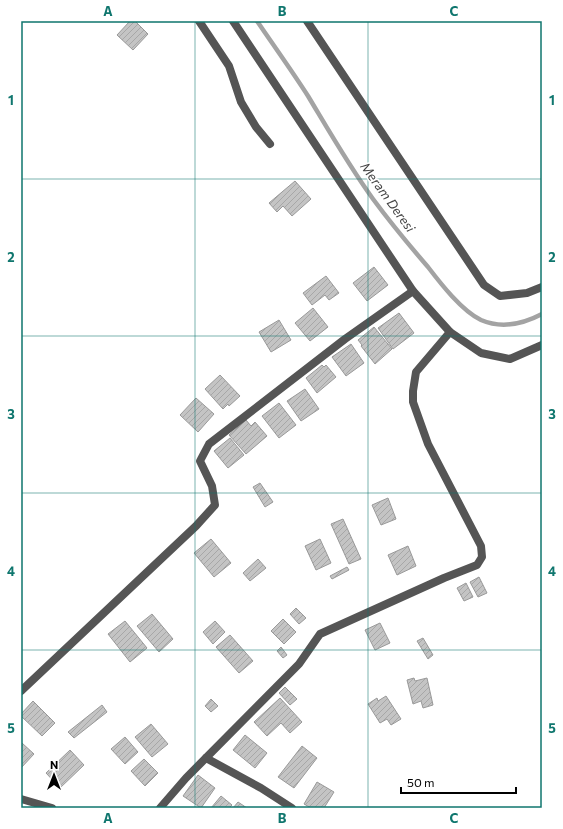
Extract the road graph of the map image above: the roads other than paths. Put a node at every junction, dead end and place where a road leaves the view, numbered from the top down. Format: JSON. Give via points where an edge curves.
{"nodes":[{"id":1,"x":199,"y":21,"type":"edge"},
{"id":2,"x":233,"y":21,"type":"edge"},
{"id":3,"x":307,"y":21,"type":"edge"},
{"id":4,"x":270,"y":144,"type":"dead end"},
{"id":5,"x":542,"y":287,"type":"edge"},
{"id":6,"x":413,"y":291,"type":"junction"},
{"id":7,"x":450,"y":332,"type":"junction"},
{"id":8,"x":542,"y":345,"type":"edge"},
{"id":9,"x":21,"y":691,"type":"edge"},
{"id":10,"x":206,"y":758,"type":"junction"},
{"id":11,"x":21,"y":799,"type":"edge"},
{"id":12,"x":52,"y":808,"type":"edge"},
{"id":13,"x":160,"y":808,"type":"edge"},
{"id":14,"x":292,"y":808,"type":"edge"}],
"edges":[{"from":1,"to":4,"type":"street","via":[[229,66],[241,102]]},
{"from":2,"to":6,"type":"street"},
{"from":3,"to":5,"type":"street","via":[[484,285],[500,296],[527,293]]},
{"from":6,"to":7,"type":"street"},
{"from":6,"to":9,"type":"street","via":[[345,339],[209,444],[200,461],[212,486],[215,504],[196,526]]},
{"from":7,"to":8,"type":"street","via":[[481,354],[510,359]]},
{"from":7,"to":10,"type":"street","via":[[416,372],[413,402],[428,444],[481,546],[482,557],[477,565],[320,634],[299,664]]},
{"from":10,"to":13,"type":"street"},
{"from":10,"to":14,"type":"street"},
{"from":11,"to":12,"type":"street"}]}
